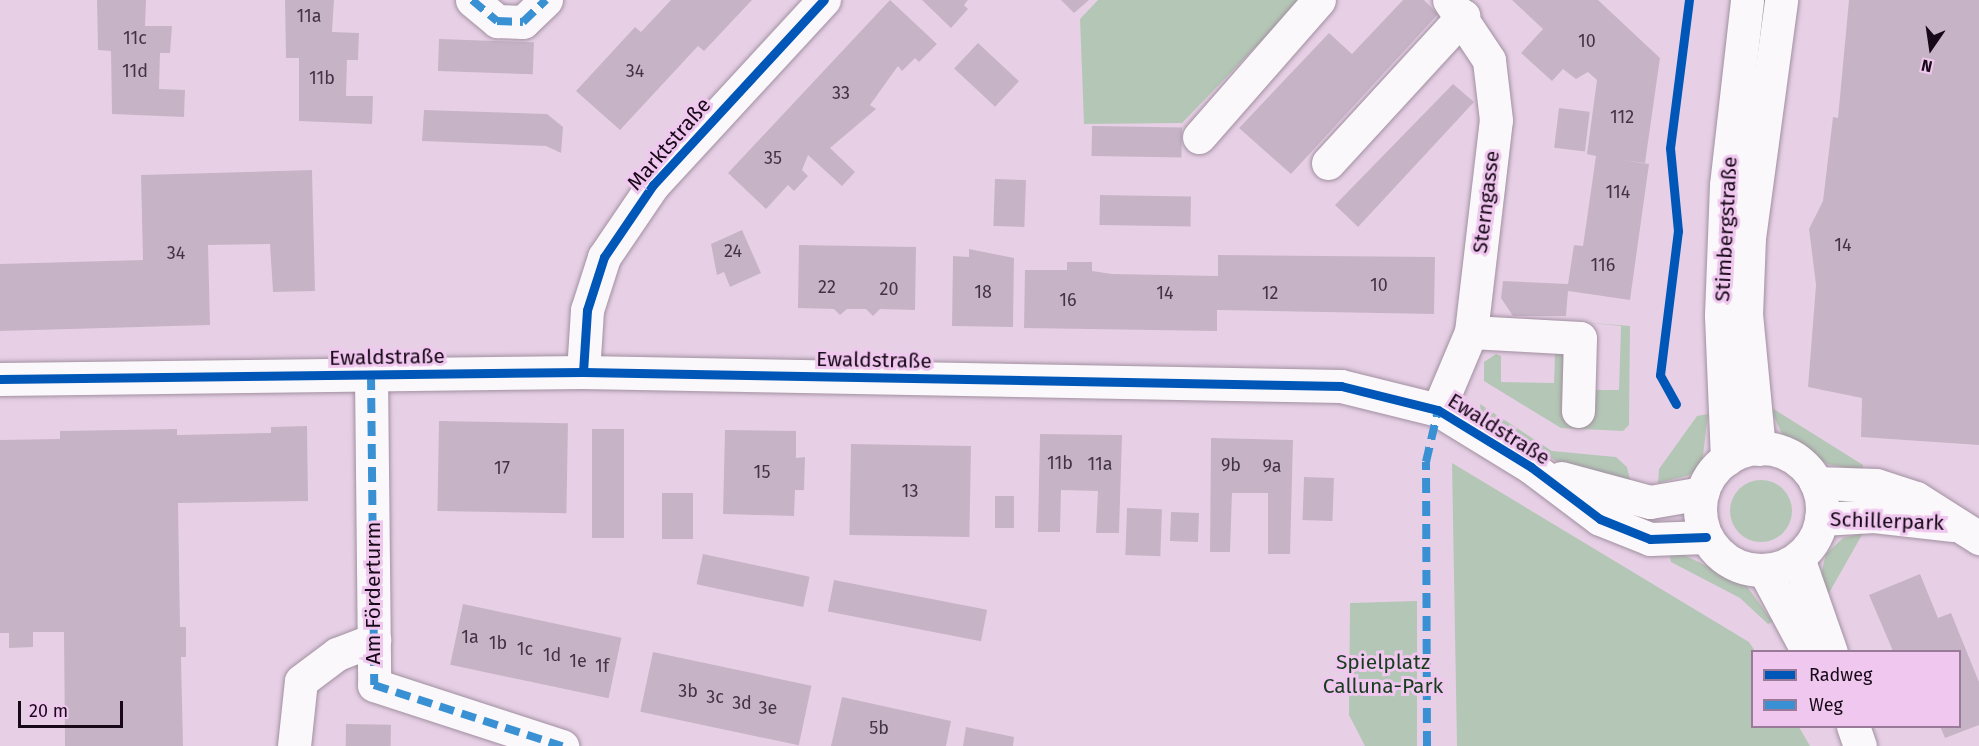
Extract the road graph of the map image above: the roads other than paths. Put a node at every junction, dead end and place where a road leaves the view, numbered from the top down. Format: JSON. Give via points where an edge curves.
{"nodes":[{"id":1,"x":472,"y":0,"type":"edge"},
{"id":2,"x":546,"y":0,"type":"edge"},
{"id":3,"x":824,"y":0,"type":"edge"},
{"id":4,"x":1319,"y":0,"type":"edge"},
{"id":5,"x":1747,"y":0,"type":"edge"},
{"id":6,"x":1781,"y":0,"type":"edge"},
{"id":7,"x":1456,"y":8,"type":"edge"},
{"id":8,"x":1200,"y":137,"type":"dead end"},
{"id":9,"x":1328,"y":163,"type":"dead end"},
{"id":10,"x":1471,"y":332,"type":"junction"},
{"id":11,"x":583,"y":372,"type":"junction"},
{"id":12,"x":371,"y":375,"type":"junction"},
{"id":13,"x":0,"y":379,"type":"edge"},
{"id":14,"x":1438,"y":410,"type":"junction"},
{"id":15,"x":1578,"y":411,"type":"dead end"},
{"id":16,"x":1759,"y":449,"type":"junction"},
{"id":17,"x":1727,"y":459,"type":"junction"},
{"id":18,"x":1531,"y":467,"type":"junction"},
{"id":19,"x":1815,"y":483,"type":"junction"},
{"id":20,"x":1702,"y":493,"type":"junction"},
{"id":21,"x":1821,"y":519,"type":"junction"},
{"id":22,"x":1967,"y":532,"type":"edge"},
{"id":23,"x":1706,"y":537,"type":"junction"},
{"id":24,"x":1798,"y":558,"type":"junction"},
{"id":25,"x":1764,"y":570,"type":"junction"},
{"id":26,"x":374,"y":640,"type":"junction"},
{"id":27,"x":1807,"y":650,"type":"edge"},
{"id":28,"x":1831,"y":650,"type":"edge"},
{"id":29,"x":294,"y":746,"type":"edge"},
{"id":30,"x":563,"y":746,"type":"edge"}],
"edges":[{"from":1,"to":2,"type":"street","via":[[497,21],[523,22]]},
{"from":3,"to":11,"type":"street","name":"Marktstraße","via":[[653,184],[604,257],[587,310]]},
{"from":4,"to":8,"type":"street"},
{"from":5,"to":17,"type":"street","name":"Stimbergstraße","via":[[1726,185],[1721,315]]},
{"from":6,"to":16,"type":"street","name":"Stimbergstraße","via":[[1749,238],[1746,315]]},
{"from":7,"to":9,"type":"street"},
{"from":7,"to":10,"type":"street","name":"Sterngasse","via":[[1489,60],[1496,120]]},
{"from":10,"to":14,"type":"street","name":"Sterngasse"},
{"from":10,"to":15,"type":"street","via":[[1580,338]]},
{"from":11,"to":12,"type":"street","name":"Ewaldstraße"},
{"from":11,"to":14,"type":"street","name":"Ewaldstraße","via":[[1341,386]]},
{"from":12,"to":13,"type":"street","name":"Ewaldstraße"},
{"from":12,"to":26,"type":"street","name":"Am Förderturm"},
{"from":14,"to":18,"type":"street","name":"Ewaldstraße"},
{"from":16,"to":17,"type":"street"},
{"from":16,"to":19,"type":"street","via":[[1794,458]]},
{"from":17,"to":20,"type":"street"},
{"from":18,"to":20,"type":"street","name":"Ewaldstraße","via":[[1602,493],[1650,502]]},
{"from":18,"to":23,"type":"street","name":"Ewaldstraße","via":[[1600,519],[1650,539]]},
{"from":19,"to":21,"type":"street"},
{"from":19,"to":22,"type":"street","name":"Schillerpark","via":[[1876,485],[1916,498]]},
{"from":20,"to":23,"type":"street"},
{"from":21,"to":22,"type":"street","name":"Schillerpark","via":[[1874,516]]},
{"from":21,"to":24,"type":"street","via":[[1813,540]]},
{"from":23,"to":25,"type":"street","via":[[1730,562]]},
{"from":24,"to":25,"type":"street"},
{"from":24,"to":28,"type":"street"},
{"from":25,"to":27,"type":"street"},
{"from":26,"to":29,"type":"street","via":[[337,654],[301,681]]},
{"from":26,"to":30,"type":"street","name":"Am Förderturm","via":[[374,685]]}]}
